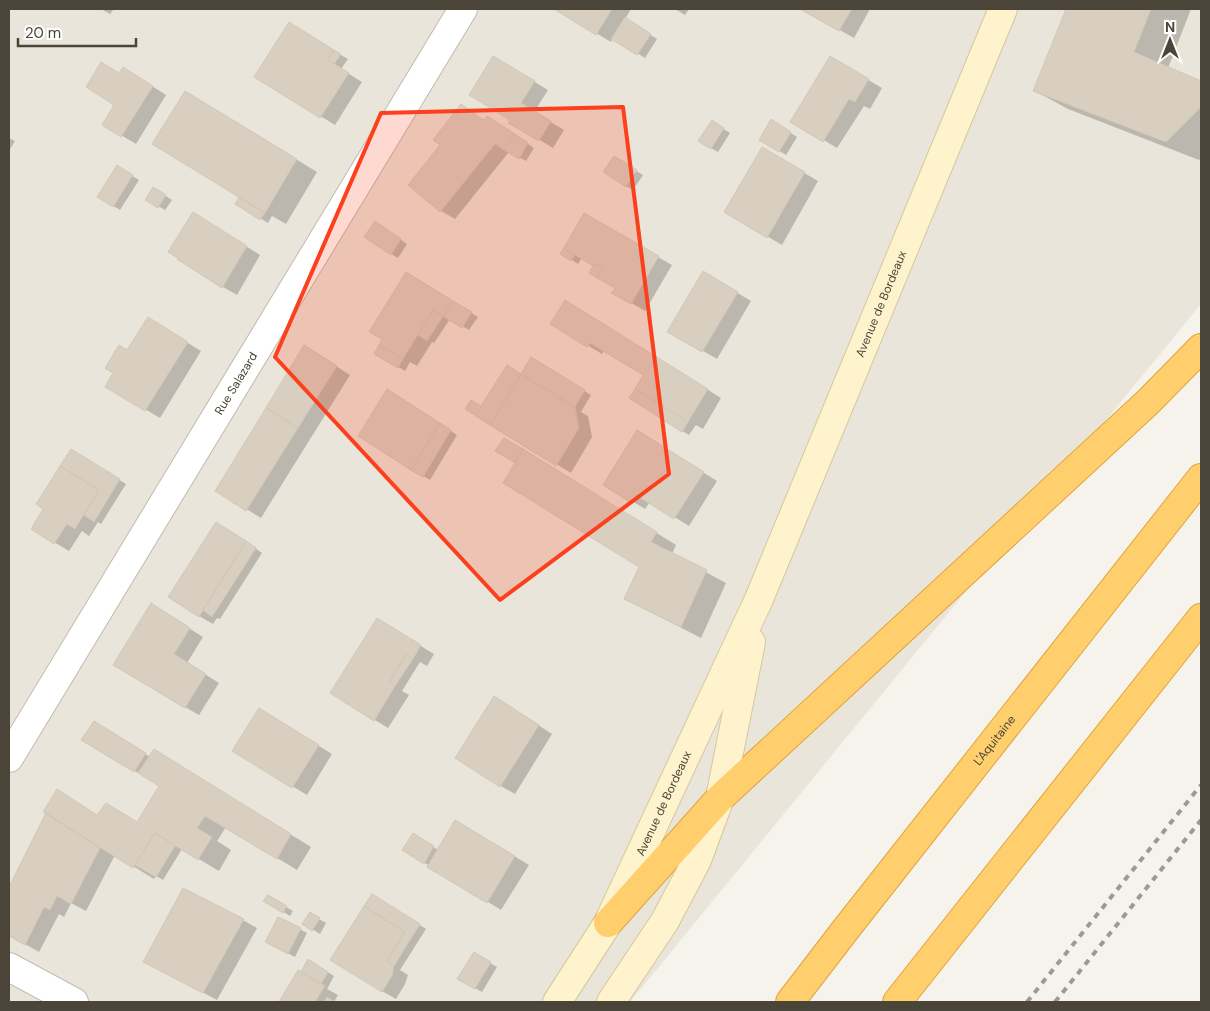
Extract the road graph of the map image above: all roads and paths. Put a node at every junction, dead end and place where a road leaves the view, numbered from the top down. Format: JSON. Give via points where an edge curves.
{"nodes":[{"id":1,"x":463,"y":9,"type":"edge"},
{"id":2,"x":1004,"y":9,"type":"edge"},
{"id":3,"x":1201,"y":348,"type":"edge"},
{"id":4,"x":1201,"y":478,"type":"edge"},
{"id":5,"x":759,"y":599,"type":"junction"},
{"id":6,"x":1201,"y":618,"type":"edge"},
{"id":7,"x":9,"y":758,"type":"edge"},
{"id":8,"x":720,"y":798,"type":"junction"},
{"id":9,"x":608,"y":923,"type":"junction"},
{"id":10,"x":9,"y":967,"type":"edge"},
{"id":11,"x":74,"y":1002,"type":"edge"},
{"id":12,"x":557,"y":1002,"type":"edge"},
{"id":13,"x":611,"y":1002,"type":"edge"},
{"id":14,"x":790,"y":1002,"type":"edge"},
{"id":15,"x":897,"y":1002,"type":"edge"}],
"edges":[{"from":1,"to":7,"type":"street","name":"Rue Salazard"},
{"from":2,"to":5,"type":"main road","name":"Avenue de Bordeaux"},
{"from":3,"to":8,"type":"highway","via":[[1148,402]]},
{"from":4,"to":14,"type":"highway","name":"L'Aquitaine"},
{"from":5,"to":8,"type":"main road","name":"Avenue de Bordeaux"},
{"from":5,"to":9,"type":"main road","name":"Avenue de Bordeaux"},
{"from":6,"to":15,"type":"highway"},
{"from":8,"to":9,"type":"highway"},
{"from":8,"to":13,"type":"main road","name":"Avenue de Bordeaux","via":[[697,860],[665,921]]},
{"from":9,"to":12,"type":"main road","name":"Avenue de Bordeaux"},
{"from":10,"to":11,"type":"street"}]}
